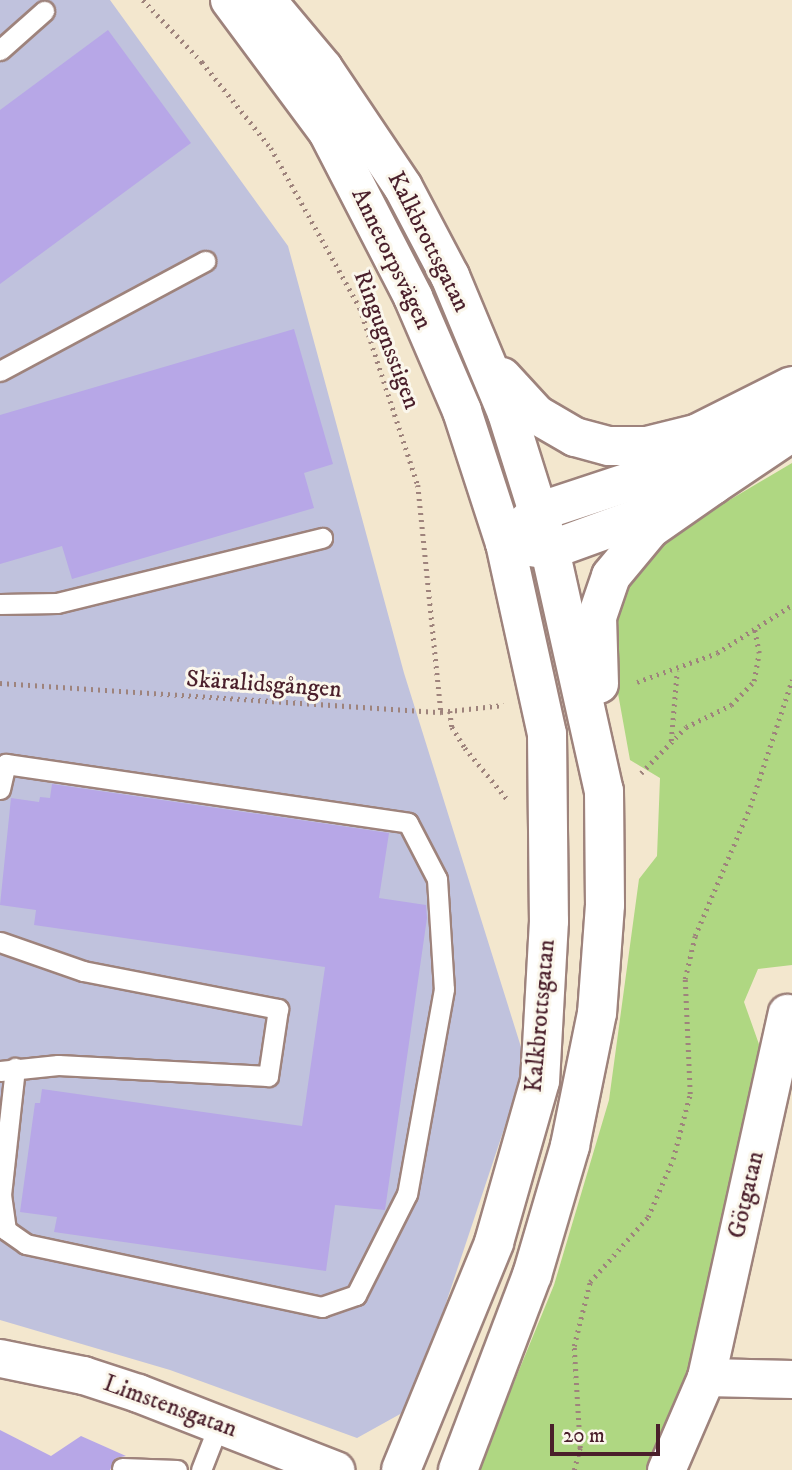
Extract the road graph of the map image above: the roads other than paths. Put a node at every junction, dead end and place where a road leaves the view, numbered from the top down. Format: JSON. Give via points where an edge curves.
{"nodes":[{"id":1,"x":229,"y":0,"type":"edge"},
{"id":2,"x":265,"y":0,"type":"edge"},
{"id":3,"x":44,"y":11,"type":"dead end"},
{"id":4,"x":0,"y":50,"type":"edge"},
{"id":5,"x":205,"y":261,"type":"dead end"},
{"id":6,"x":477,"y":340,"type":"junction"},
{"id":7,"x":0,"y":371,"type":"edge"},
{"id":8,"x":792,"y":388,"type":"edge"},
{"id":9,"x":792,"y":432,"type":"edge"},
{"id":10,"x":713,"y":485,"type":"junction"},
{"id":11,"x":538,"y":512,"type":"junction"},
{"id":12,"x":322,"y":538,"type":"dead end"},
{"id":13,"x":505,"y":543,"type":"junction"},
{"id":14,"x":550,"y":550,"type":"junction"},
{"id":15,"x":0,"y":604,"type":"edge"},
{"id":16,"x":0,"y":789,"type":"edge"},
{"id":17,"x":604,"y":791,"type":"junction"},
{"id":18,"x":0,"y":942,"type":"edge"},
{"id":19,"x":787,"y":1013,"type":"dead end"},
{"id":20,"x":7,"y":1070,"type":"edge"},
{"id":21,"x":0,"y":1358,"type":"edge"},
{"id":22,"x":706,"y":1377,"type":"junction"},
{"id":23,"x":792,"y":1379,"type":"edge"},
{"id":24,"x":219,"y":1424,"type":"junction"},
{"id":25,"x":122,"y":1468,"type":"dead end"},
{"id":26,"x":177,"y":1470,"type":"edge"},
{"id":27,"x":201,"y":1470,"type":"edge"},
{"id":28,"x":336,"y":1470,"type":"edge"},
{"id":29,"x":401,"y":1470,"type":"edge"},
{"id":30,"x":458,"y":1470,"type":"edge"},
{"id":31,"x":666,"y":1470,"type":"edge"}],
"edges":[{"from":1,"to":13,"type":"main road","name":"Annetorpsvägen","via":[[328,132],[407,285],[461,411]]},
{"from":2,"to":6,"type":"main road","name":"Kalkbrottsgatan","via":[[323,68],[403,187],[450,276]]},
{"from":3,"to":4,"type":"lane"},
{"from":5,"to":7,"type":"lane"},
{"from":6,"to":8,"type":"main road","via":[[508,385],[537,415],[575,437],[609,446],[647,446],[696,434]]},
{"from":6,"to":11,"type":"main road","name":"Kalkbrottsgatan","via":[[507,413]]},
{"from":8,"to":11,"type":"main road","via":[[732,439],[695,460]]},
{"from":9,"to":10,"type":"main road"},
{"from":10,"to":14,"type":"main road"},
{"from":10,"to":17,"type":"main road","via":[[650,529],[611,576],[597,617]]},
{"from":11,"to":13,"type":"main road"},
{"from":11,"to":14,"type":"main road","name":"Kalkbrottsgatan"},
{"from":12,"to":15,"type":"lane","via":[[57,603]]},
{"from":13,"to":14,"type":"main road"},
{"from":13,"to":29,"type":"main road","name":"Kalkbrottsgatan","via":[[547,734],[549,921],[540,1081],[494,1244]]},
{"from":14,"to":17,"type":"main road","name":"Kalkbrottsgatan"},
{"from":16,"to":20,"type":"lane","via":[[6,764],[408,822],[437,879],[444,989],[407,1194],[356,1294],[322,1307],[26,1244],[6,1230],[1,1195]]},
{"from":17,"to":30,"type":"main road","name":"Kalkbrottsgatan","via":[[605,905],[597,1013],[570,1146],[532,1275]]},
{"from":18,"to":20,"type":"lane","via":[[83,971],[278,1009],[268,1076],[58,1065]]},
{"from":19,"to":22,"type":"street","name":"Götgatan"},
{"from":21,"to":24,"type":"street","name":"Limstensgatan","via":[[83,1375]]},
{"from":22,"to":23,"type":"street"},
{"from":22,"to":31,"type":"street","name":"Götgatan"},
{"from":24,"to":27,"type":"lane"},
{"from":24,"to":28,"type":"street","name":"Limstensgatan"},
{"from":25,"to":26,"type":"lane"}]}
